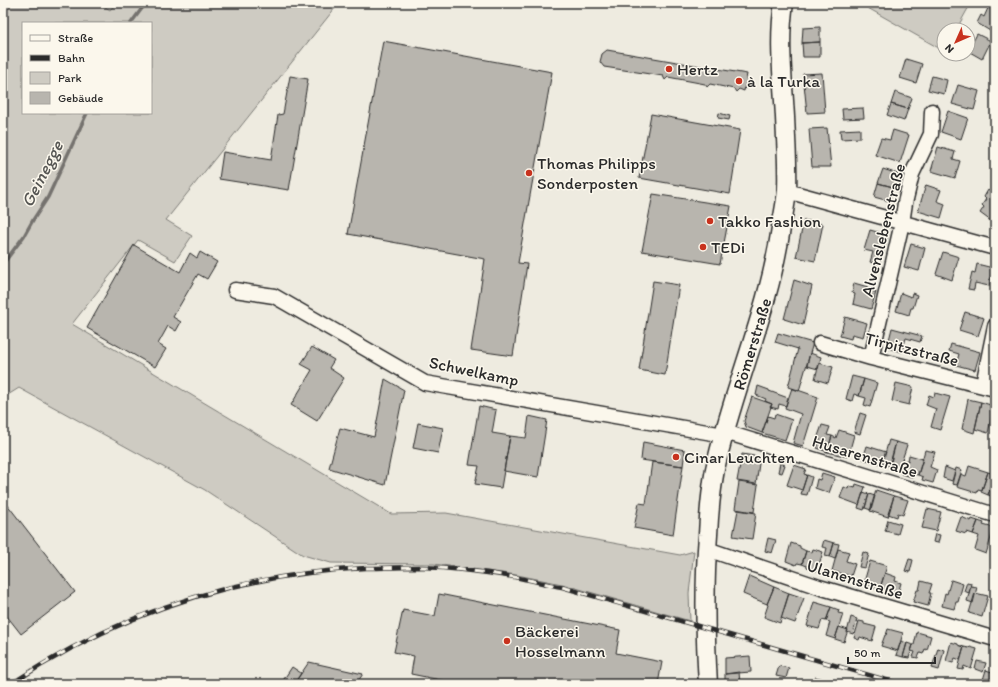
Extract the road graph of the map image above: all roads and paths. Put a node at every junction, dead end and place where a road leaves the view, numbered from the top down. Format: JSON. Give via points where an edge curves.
{"nodes":[{"id":1,"x":784,"y":3,"type":"edge"},
{"id":2,"x":932,"y":111,"type":"dead end"},
{"id":3,"x":787,"y":191,"type":"junction"},
{"id":4,"x":902,"y":223,"type":"junction"},
{"id":5,"x":995,"y":248,"type":"edge"},
{"id":6,"x":235,"y":290,"type":"dead end"},
{"id":7,"x":995,"y":326,"type":"edge"},
{"id":8,"x":820,"y":343,"type":"dead end"},
{"id":9,"x":871,"y":358,"type":"junction"},
{"id":10,"x":989,"y":387,"type":"edge"},
{"id":11,"x":725,"y":433,"type":"junction"},
{"id":12,"x":995,"y":515,"type":"edge"},
{"id":13,"x":707,"y":549,"type":"junction"},
{"id":14,"x":995,"y":639,"type":"edge"},
{"id":15,"x":708,"y":684,"type":"edge"}],
"edges":[{"from":1,"to":3,"type":"main road","name":"Römerstraße","via":[[782,54]]},
{"from":2,"to":4,"type":"street","name":"Alvenslebenstraße","via":[[931,134],[912,174]]},
{"from":3,"to":4,"type":"street"},
{"from":3,"to":11,"type":"main road","name":"Römerstraße","via":[[774,269]]},
{"from":4,"to":5,"type":"street"},
{"from":4,"to":9,"type":"street","name":"Alvenslebenstraße"},
{"from":6,"to":11,"type":"street","name":"Schwelkamp","via":[[274,296],[425,383]]},
{"from":7,"to":10,"type":"street"},
{"from":8,"to":9,"type":"street","name":"Tirpitzstraße"},
{"from":9,"to":10,"type":"street","name":"Tirpitzstraße"},
{"from":11,"to":12,"type":"street","name":"Husarenstraße"},
{"from":11,"to":13,"type":"main road","name":"Römerstraße","via":[[712,488]]},
{"from":13,"to":14,"type":"street","name":"Ulanenstraße","via":[[819,587]]},
{"from":13,"to":15,"type":"main road","name":"Römerstraße","via":[[705,628]]}]}
